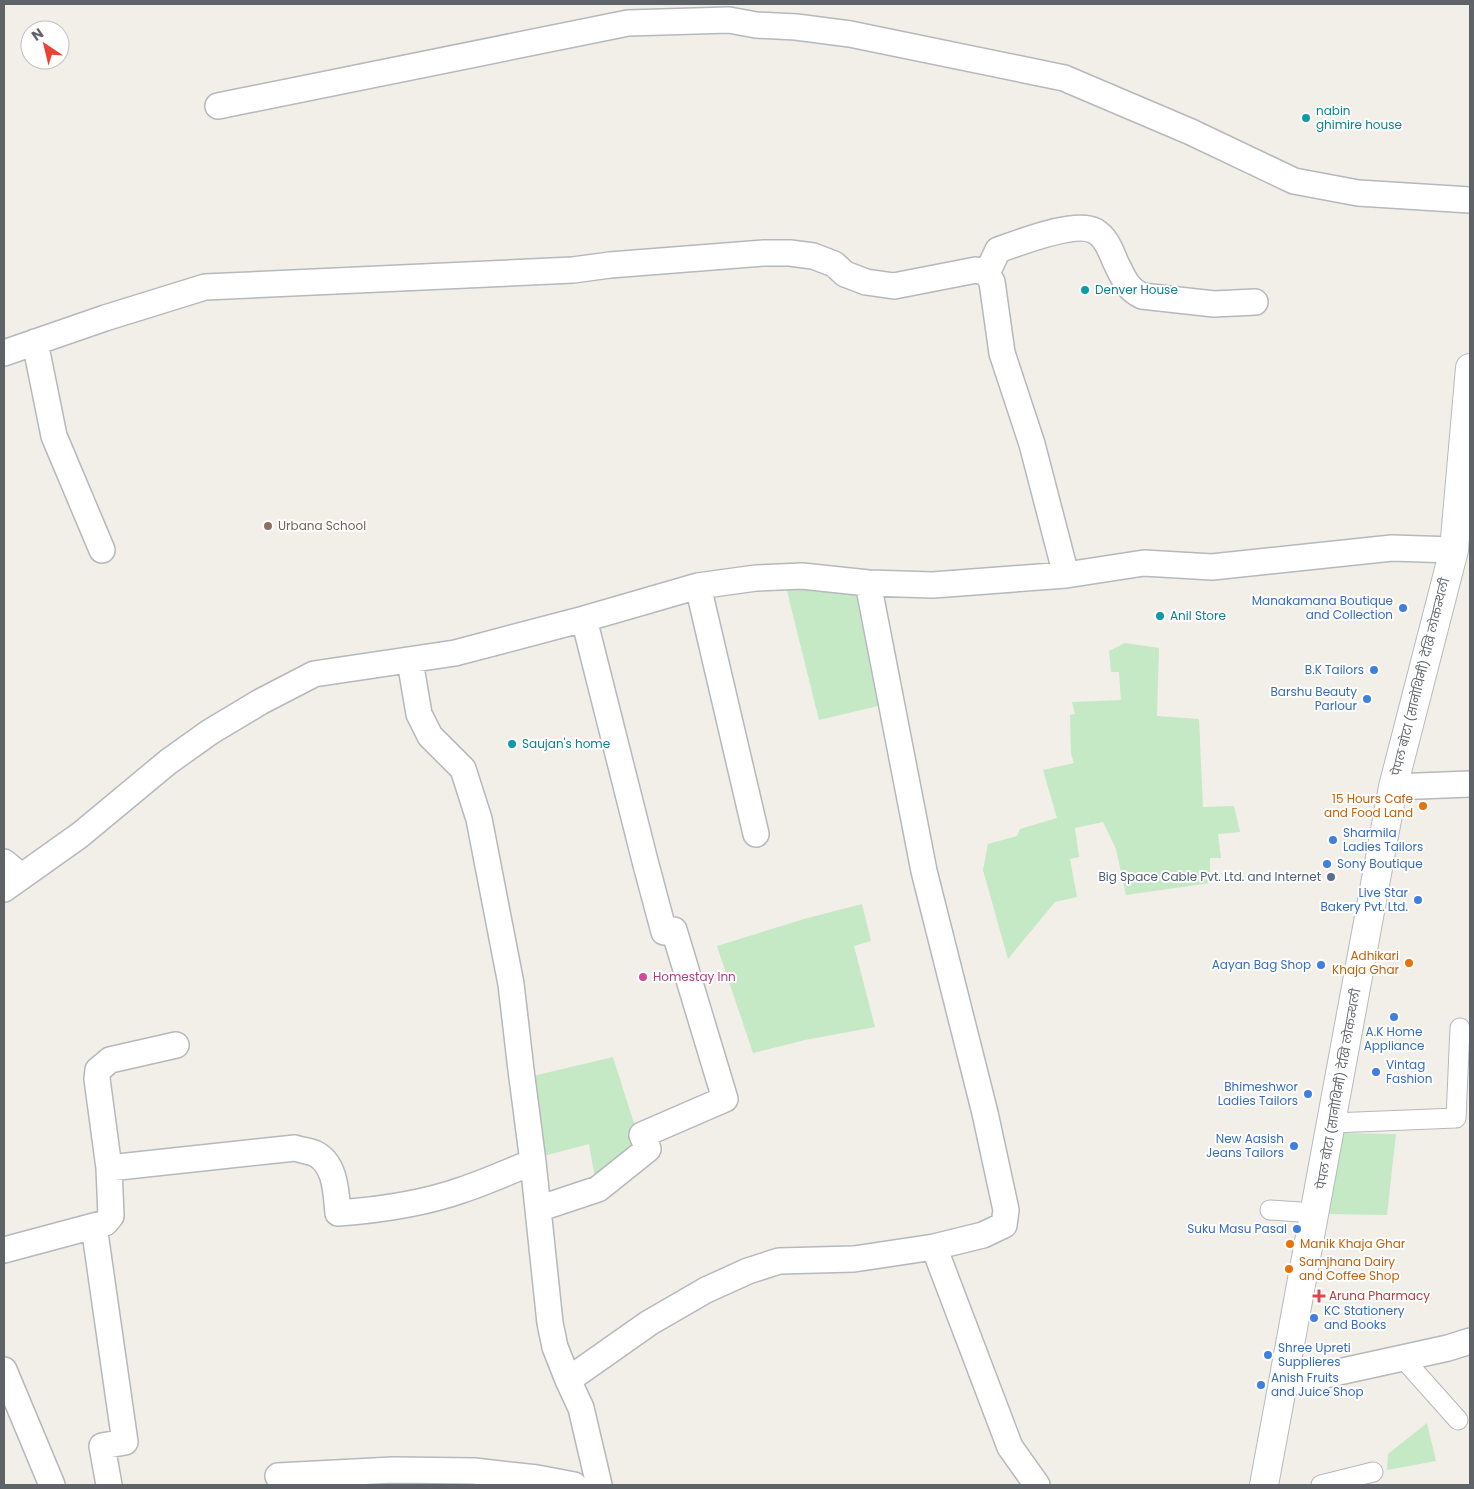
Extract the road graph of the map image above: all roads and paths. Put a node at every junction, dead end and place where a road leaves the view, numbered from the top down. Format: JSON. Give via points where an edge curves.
{"nodes":[{"id":1,"x":730,"y":12,"type":"edge"},
{"id":2,"x":218,"y":106,"type":"dead end"},
{"id":3,"x":1470,"y":200,"type":"edge"},
{"id":4,"x":987,"y":273,"type":"junction"},
{"id":5,"x":1255,"y":302,"type":"dead end"},
{"id":6,"x":35,"y":342,"type":"junction"},
{"id":7,"x":4,"y":353,"type":"edge"},
{"id":8,"x":1470,"y":368,"type":"edge"},
{"id":9,"x":1466,"y":462,"type":"edge"},
{"id":10,"x":102,"y":550,"type":"dead end"},
{"id":11,"x":1454,"y":550,"type":"junction"},
{"id":12,"x":1066,"y":575,"type":"junction"},
{"id":13,"x":868,"y":583,"type":"junction"},
{"id":14,"x":698,"y":586,"type":"junction"},
{"id":15,"x":584,"y":619,"type":"junction"},
{"id":16,"x":410,"y":661,"type":"junction"},
{"id":17,"x":1470,"y":784,"type":"edge"},
{"id":18,"x":1394,"y":787,"type":"junction"},
{"id":19,"x":756,"y":834,"type":"dead end"},
{"id":20,"x":10,"y":876,"type":"edge"},
{"id":21,"x":1460,"y":1028,"type":"dead end"},
{"id":22,"x":176,"y":1045,"type":"dead end"},
{"id":23,"x":1332,"y":1123,"type":"junction"},
{"id":24,"x":533,"y":1162,"type":"junction"},
{"id":25,"x":109,"y":1168,"type":"junction"},
{"id":26,"x":538,"y":1209,"type":"junction"},
{"id":27,"x":1270,"y":1210,"type":"dead end"},
{"id":28,"x":1316,"y":1213,"type":"junction"},
{"id":29,"x":94,"y":1226,"type":"junction"},
{"id":30,"x":934,"y":1247,"type":"junction"},
{"id":31,"x":4,"y":1250,"type":"edge"},
{"id":32,"x":1470,"y":1340,"type":"edge"},
{"id":33,"x":1409,"y":1365,"type":"dead end"},
{"id":34,"x":4,"y":1370,"type":"edge"},
{"id":35,"x":568,"y":1380,"type":"junction"},
{"id":36,"x":1284,"y":1384,"type":"junction"},
{"id":37,"x":1458,"y":1420,"type":"dead end"},
{"id":38,"x":1373,"y":1472,"type":"dead end"},
{"id":39,"x":278,"y":1476,"type":"dead end"},
{"id":40,"x":52,"y":1485,"type":"edge"},
{"id":41,"x":109,"y":1485,"type":"edge"},
{"id":42,"x":574,"y":1485,"type":"edge"},
{"id":43,"x":599,"y":1485,"type":"edge"},
{"id":44,"x":1037,"y":1485,"type":"edge"},
{"id":45,"x":1264,"y":1485,"type":"edge"},
{"id":46,"x":1322,"y":1485,"type":"edge"}],
"edges":[{"from":1,"to":2,"type":"street","via":[[628,23]]},
{"from":1,"to":3,"type":"street","via":[[756,25],[850,34],[1064,78],[1191,132],[1294,181],[1358,193]]},
{"from":4,"to":5,"type":"street","via":[[998,250],[1063,229],[1094,230],[1108,246],[1125,282],[1142,296],[1214,304]]},
{"from":4,"to":6,"type":"street","via":[[976,270],[894,286],[866,282],[845,274],[834,264],[790,252],[573,270],[204,287]]},
{"from":4,"to":12,"type":"street","via":[[992,282],[1002,353],[1032,444]]},
{"from":6,"to":7,"type":"street"},
{"from":6,"to":10,"type":"street","via":[[54,436]]},
{"from":8,"to":9,"type":"main road","name":"पेपल बोटा (सानोथिमी) देखि लोकन्थली"},
{"from":9,"to":11,"type":"main road","name":"पेपल बोटा (सानोथिमी) देखि लोकन्थली"},
{"from":11,"to":12,"type":"street","via":[[1392,548],[1212,567],[1144,562]]},
{"from":11,"to":18,"type":"main road","name":"पेपल बोटा (सानोथिमी) देखि लोकन्थली"},
{"from":12,"to":13,"type":"street","via":[[933,585]]},
{"from":13,"to":14,"type":"street","via":[[802,576]]},
{"from":13,"to":30,"type":"street","via":[[924,871],[1006,1210],[1004,1225],[983,1235]]},
{"from":14,"to":15,"type":"street"},
{"from":14,"to":19,"type":"street"},
{"from":15,"to":16,"type":"street","via":[[455,653]]},
{"from":15,"to":26,"type":"street","via":[[664,932],[674,930],[725,1100],[642,1135],[648,1150],[598,1189]]},
{"from":16,"to":20,"type":"street","via":[[314,674],[260,702],[168,762],[80,835]]},
{"from":16,"to":24,"type":"street","via":[[419,714],[430,736],[463,769],[479,819],[511,984]]},
{"from":17,"to":18,"type":"street"},
{"from":18,"to":23,"type":"main road","name":"पेपल बोटा (सानोथिमी) देखि लोकन्थली"},
{"from":21,"to":23,"type":"street","via":[[1456,1118]]},
{"from":22,"to":25,"type":"street","via":[[110,1060],[98,1070]]},
{"from":23,"to":28,"type":"main road","name":"पेपल बोटा (सानोथिमी) देखि लोकन्थली"},
{"from":24,"to":25,"type":"street","via":[[460,1191],[378,1210],[338,1213],[329,1166],[316,1154],[295,1148]]},
{"from":24,"to":26,"type":"street"},
{"from":25,"to":29,"type":"street","via":[[111,1216],[105,1223]]},
{"from":26,"to":35,"type":"street","via":[[550,1322],[555,1347]]},
{"from":27,"to":28,"type":"street"},
{"from":28,"to":36,"type":"main road","name":"पेपल बोटा (सानोथिमी) देखि लोकन्थली"},
{"from":29,"to":31,"type":"street"},
{"from":29,"to":41,"type":"street","via":[[125,1442],[102,1446]]},
{"from":30,"to":35,"type":"street","via":[[854,1259],[779,1261],[748,1271],[706,1290],[649,1323]]},
{"from":30,"to":44,"type":"street","via":[[1010,1447]]},
{"from":32,"to":36,"type":"street","via":[[1448,1348]]},
{"from":33,"to":37,"type":"street"},
{"from":34,"to":40,"type":"street"},
{"from":35,"to":43,"type":"street","via":[[581,1408]]},
{"from":36,"to":45,"type":"main road","name":"पेपल बोटा (सानोथिमी) देखि लोकन्थली"},
{"from":38,"to":46,"type":"street"},
{"from":39,"to":42,"type":"street","via":[[393,1470],[474,1471]]}]}
